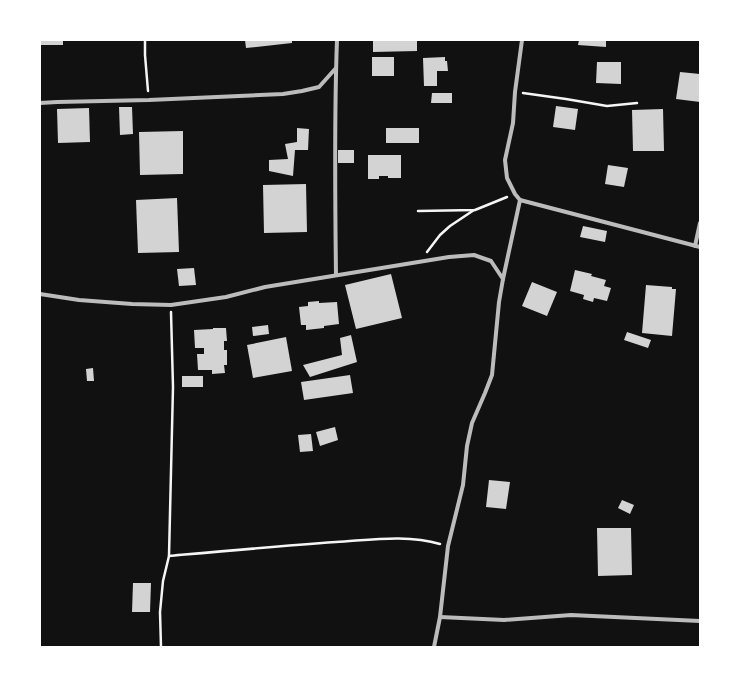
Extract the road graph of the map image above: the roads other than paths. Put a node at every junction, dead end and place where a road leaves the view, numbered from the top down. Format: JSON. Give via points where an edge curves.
{"nodes":[{"id":1,"x":337,"y":40,"type":"edge"},
{"id":2,"x":522,"y":40,"type":"edge"},
{"id":3,"x":336,"y":68,"type":"junction"},
{"id":4,"x":40,"y":103,"type":"edge"},
{"id":5,"x":520,"y":200,"type":"junction"},
{"id":6,"x":700,"y":223,"type":"edge"},
{"id":7,"x":698,"y":247,"type":"edge"},
{"id":8,"x":336,"y":275,"type":"junction"},
{"id":9,"x":503,"y":279,"type":"junction"},
{"id":10,"x":40,"y":294,"type":"edge"},
{"id":11,"x":440,"y":617,"type":"junction"},
{"id":12,"x":700,"y":622,"type":"edge"},
{"id":13,"x":434,"y":647,"type":"edge"}],
"edges":[{"from":1,"to":3,"type":"street"},
{"from":2,"to":5,"type":"street","via":[[513,123],[505,160],[507,178]]},
{"from":3,"to":4,"type":"street","via":[[319,87],[283,94]]},
{"from":3,"to":8,"type":"street"},
{"from":5,"to":7,"type":"street"},
{"from":5,"to":9,"type":"street"},
{"from":6,"to":7,"type":"street"},
{"from":8,"to":9,"type":"street","via":[[474,255],[491,261]]},
{"from":8,"to":10,"type":"street","via":[[265,287],[226,297],[170,305],[86,301]]},
{"from":9,"to":11,"type":"street","via":[[492,375],[472,423],[467,446],[463,485],[448,546]]},
{"from":11,"to":12,"type":"street","via":[[504,620],[571,615]]},
{"from":11,"to":13,"type":"street"}]}
